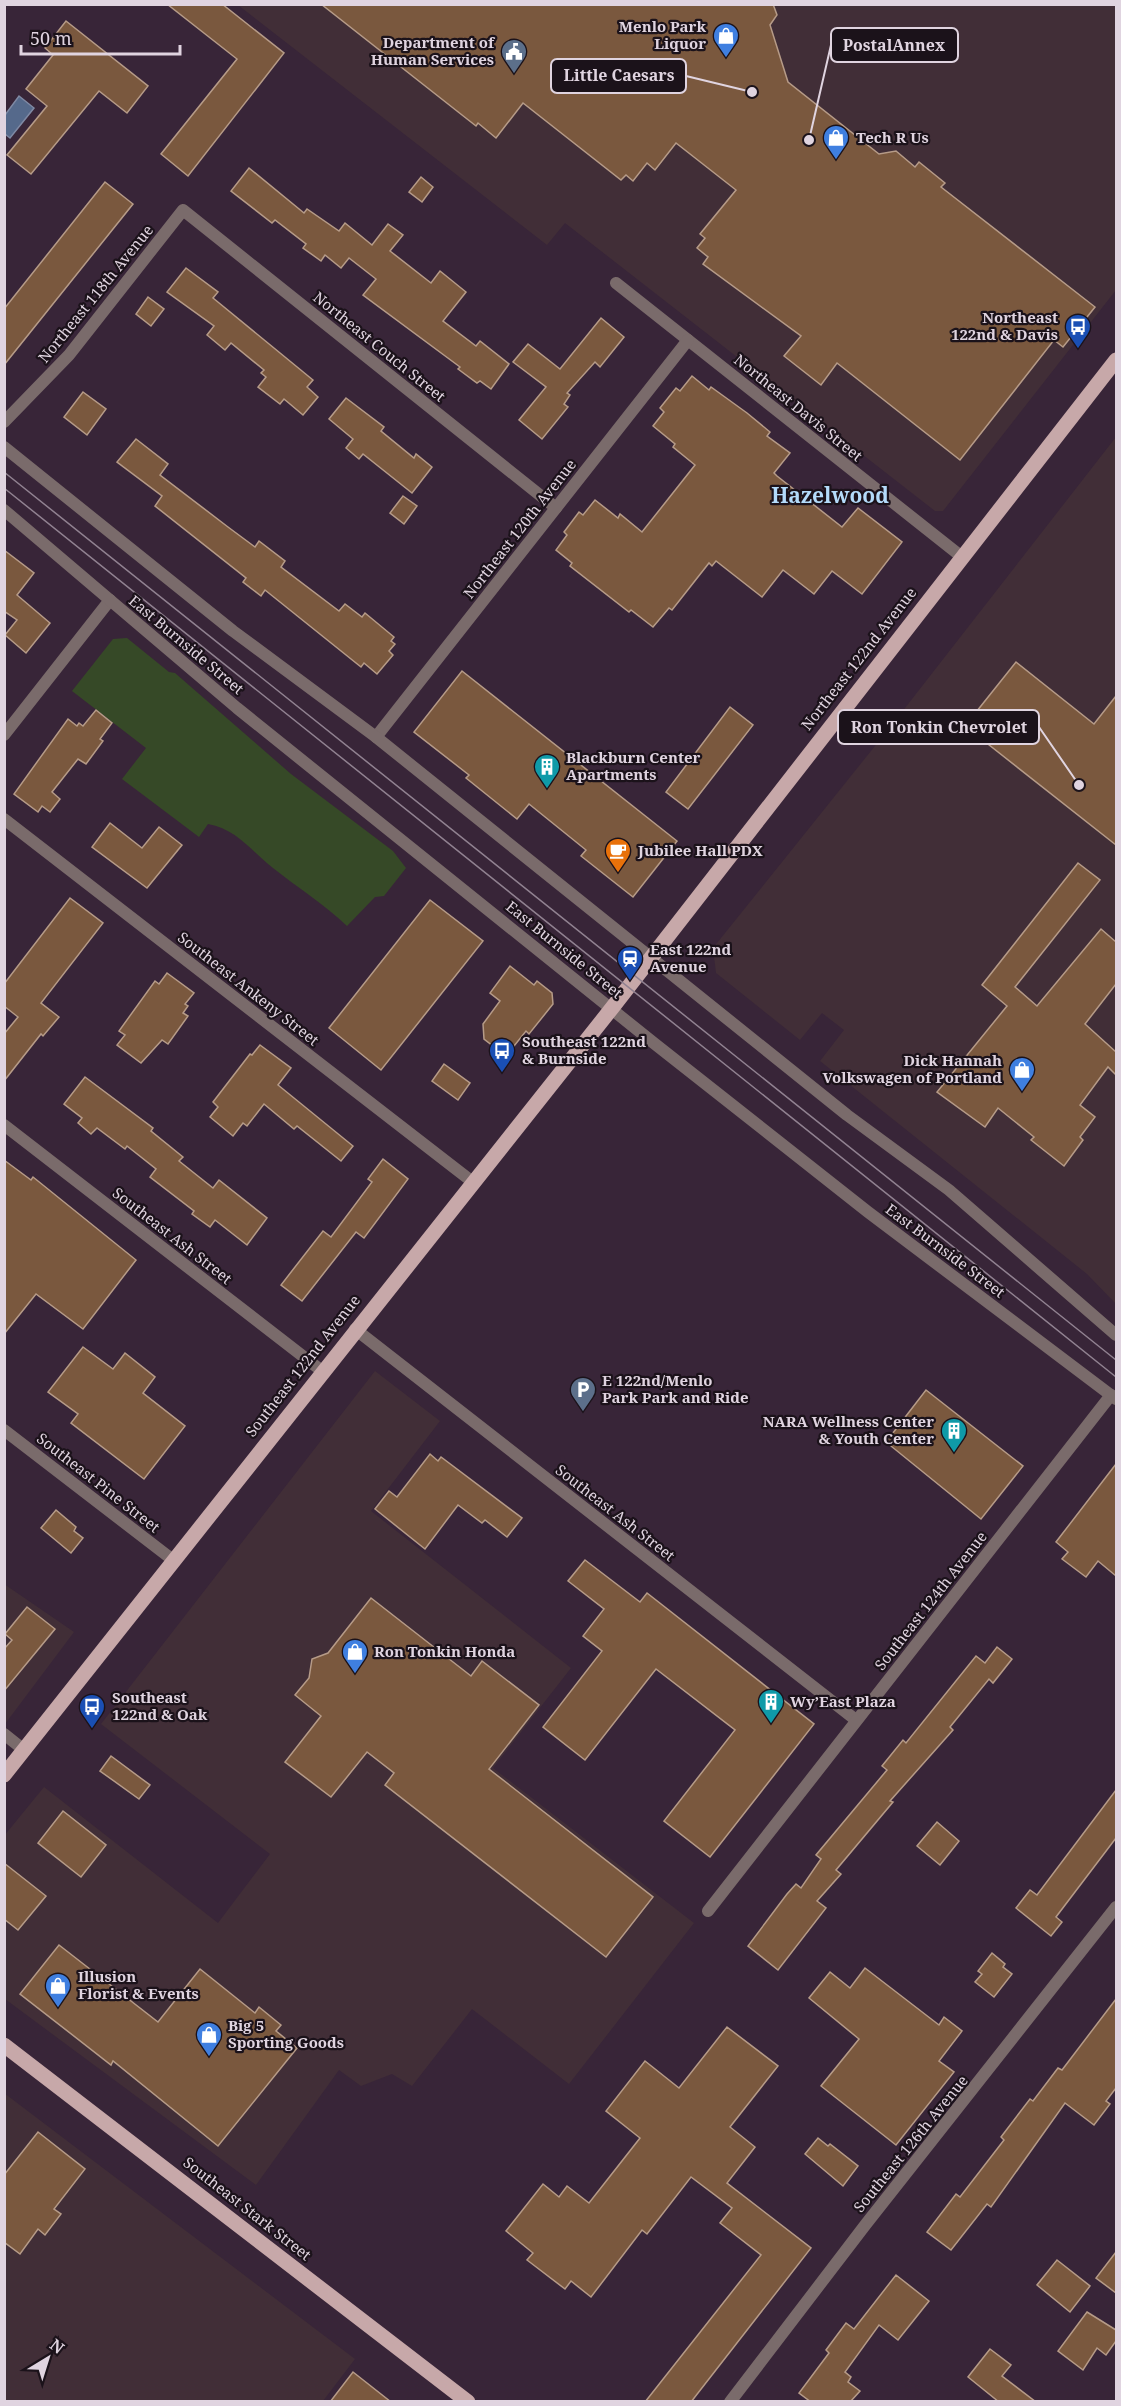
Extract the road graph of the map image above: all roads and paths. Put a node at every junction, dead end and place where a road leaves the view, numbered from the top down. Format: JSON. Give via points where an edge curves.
{"nodes":[{"id":1,"x":183,"y":210,"type":"joint"},
{"id":2,"x":616,"y":283,"type":"dead end"},
{"id":3,"x":688,"y":340,"type":"junction"},
{"id":4,"x":1116,"y":360,"type":"edge"},
{"id":5,"x":4,"y":422,"type":"edge"},
{"id":6,"x":4,"y":447,"type":"edge"},
{"id":7,"x":556,"y":508,"type":"junction"},
{"id":8,"x":4,"y":510,"type":"edge"},
{"id":9,"x":962,"y":557,"type":"junction"},
{"id":10,"x":110,"y":600,"type":"junction"},
{"id":11,"x":4,"y":735,"type":"edge"},
{"id":12,"x":376,"y":737,"type":"junction"},
{"id":13,"x":4,"y":819,"type":"edge"},
{"id":14,"x":651,"y":957,"type":"junction"},
{"id":15,"x":632,"y":982,"type":"joint"},
{"id":16,"x":612,"y":1008,"type":"junction"},
{"id":17,"x":4,"y":1125,"type":"edge"},
{"id":18,"x":474,"y":1184,"type":"junction"},
{"id":19,"x":356,"y":1329,"type":"junction"},
{"id":20,"x":1116,"y":1335,"type":"edge"},
{"id":21,"x":322,"y":1371,"type":"junction"},
{"id":22,"x":1114,"y":1397,"type":"edge"},
{"id":23,"x":4,"y":1430,"type":"edge"},
{"id":24,"x":173,"y":1560,"type":"junction"},
{"id":25,"x":856,"y":1720,"type":"junction"},
{"id":26,"x":4,"y":1734,"type":"edge"},
{"id":27,"x":24,"y":1750,"type":"junction"},
{"id":28,"x":4,"y":1775,"type":"edge"},
{"id":29,"x":1116,"y":1906,"type":"edge"},
{"id":30,"x":708,"y":1911,"type":"dead end"},
{"id":31,"x":4,"y":2045,"type":"edge"},
{"id":32,"x":468,"y":2402,"type":"edge"},
{"id":33,"x":730,"y":2402,"type":"edge"}],
"edges":[{"from":1,"to":5,"type":"street","name":"Northeast 118th Avenue","via":[[69,355]]},
{"from":1,"to":7,"type":"street","name":"Northeast Couch Street"},
{"from":2,"to":3,"type":"street","name":"Northeast Davis Street"},
{"from":3,"to":7,"type":"street","name":"Northeast 120th Avenue"},
{"from":3,"to":9,"type":"street","name":"Northeast Davis Street"},
{"from":4,"to":9,"type":"main road","name":"Northeast 122nd Avenue"},
{"from":6,"to":12,"type":"street","via":[[233,631]]},
{"from":7,"to":12,"type":"street","name":"Northeast 120th Avenue"},
{"from":8,"to":10,"type":"street","name":"East Burnside Street"},
{"from":9,"to":14,"type":"main road","name":"Northeast 122nd Avenue"},
{"from":10,"to":11,"type":"street"},
{"from":10,"to":16,"type":"street","name":"East Burnside Street","via":[[272,737]]},
{"from":12,"to":14,"type":"street"},
{"from":13,"to":18,"type":"street","name":"Southeast Ankeny Street"},
{"from":14,"to":15,"type":"main road","name":"Northeast 122nd Avenue"},
{"from":14,"to":20,"type":"street","via":[[847,1115],[958,1197]]},
{"from":15,"to":16,"type":"main road","name":"Southeast 122nd Avenue"},
{"from":16,"to":18,"type":"main road","name":"Southeast 122nd Avenue"},
{"from":16,"to":22,"type":"street","name":"East Burnside Street","via":[[868,1212]]},
{"from":17,"to":21,"type":"street","name":"Southeast Ash Street"},
{"from":18,"to":19,"type":"main road","name":"Southeast 122nd Avenue"},
{"from":19,"to":21,"type":"main road","name":"Southeast 122nd Avenue"},
{"from":19,"to":25,"type":"street","name":"Southeast Ash Street"},
{"from":21,"to":24,"type":"main road","name":"Southeast 122nd Avenue"},
{"from":22,"to":25,"type":"street","name":"Southeast 124th Avenue"},
{"from":23,"to":24,"type":"street","name":"Southeast Pine Street"},
{"from":24,"to":27,"type":"main road","name":"Southeast 122nd Avenue"},
{"from":25,"to":30,"type":"street","name":"Southeast 124th Avenue"},
{"from":26,"to":27,"type":"street"},
{"from":27,"to":28,"type":"main road","name":"Southeast 122nd Avenue"},
{"from":29,"to":33,"type":"street","name":"Southeast 126th Avenue"},
{"from":31,"to":32,"type":"main road","name":"Southeast Stark Street"}]}
